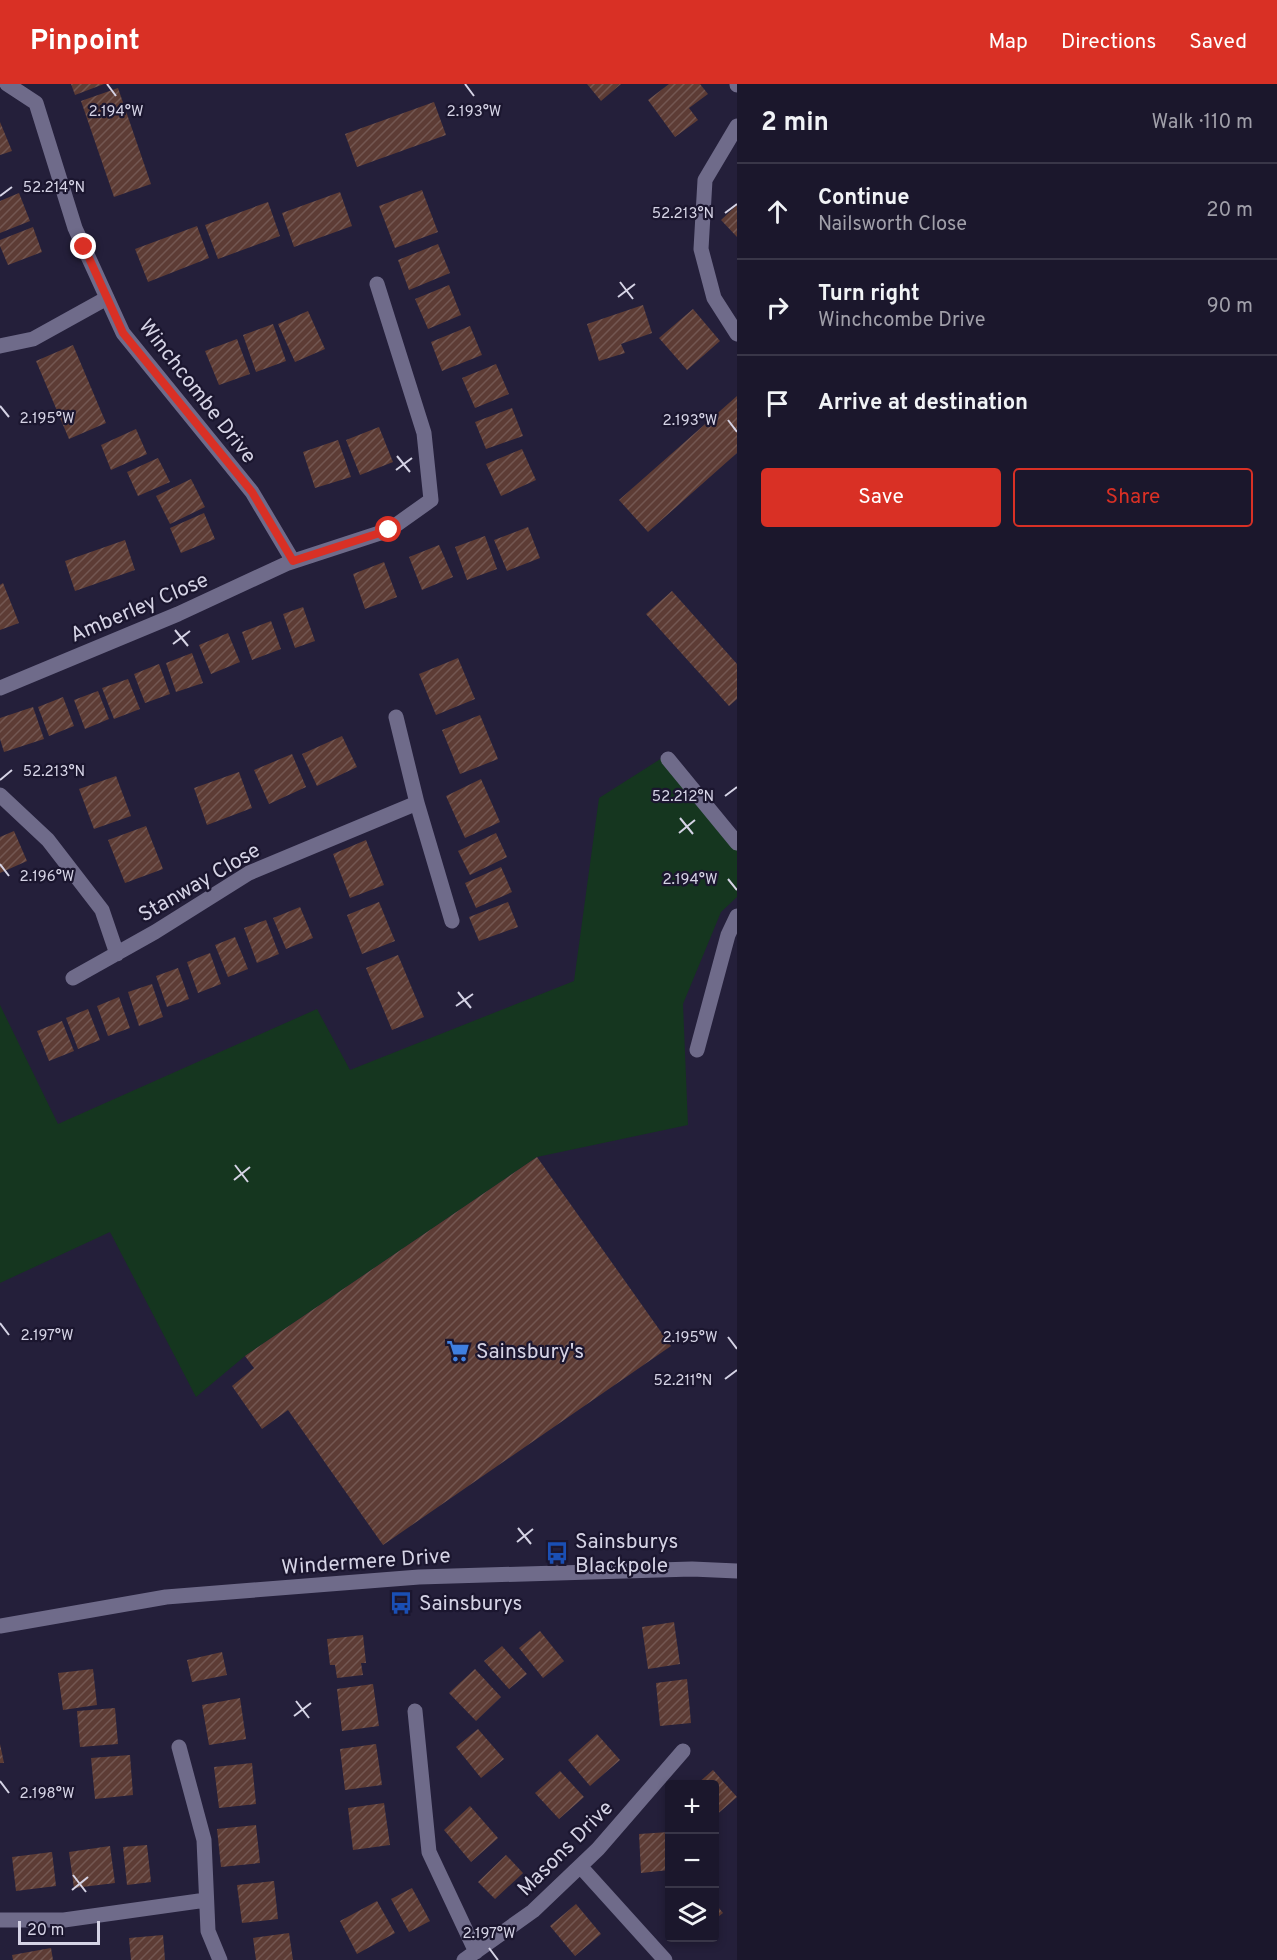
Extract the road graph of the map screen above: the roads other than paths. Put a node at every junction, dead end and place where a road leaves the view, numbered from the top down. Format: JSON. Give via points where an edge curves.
{"nodes":[{"id":1,"x":7,"y":84,"type":"edge"},
{"id":2,"x":737,"y":126,"type":"edge"},
{"id":3,"x":378,"y":284,"type":"dead end"},
{"id":4,"x":107,"y":298,"type":"junction"},
{"id":5,"x":737,"y":334,"type":"edge"},
{"id":6,"x":0,"y":346,"type":"edge"},
{"id":7,"x":293,"y":561,"type":"junction"},
{"id":8,"x":0,"y":688,"type":"edge"},
{"id":9,"x":396,"y":717,"type":"dead end"},
{"id":10,"x":668,"y":759,"type":"dead end"},
{"id":11,"x":0,"y":795,"type":"edge"},
{"id":12,"x":417,"y":803,"type":"junction"},
{"id":13,"x":737,"y":843,"type":"edge"},
{"id":14,"x":737,"y":916,"type":"edge"},
{"id":15,"x":452,"y":921,"type":"dead end"},
{"id":16,"x":117,"y":954,"type":"junction"},
{"id":17,"x":73,"y":978,"type":"dead end"},
{"id":18,"x":697,"y":1050,"type":"dead end"},
{"id":19,"x":737,"y":1570,"type":"edge"},
{"id":20,"x":0,"y":1626,"type":"edge"},
{"id":21,"x":415,"y":1710,"type":"dead end"},
{"id":22,"x":179,"y":1747,"type":"dead end"},
{"id":23,"x":683,"y":1751,"type":"dead end"},
{"id":24,"x":579,"y":1866,"type":"junction"},
{"id":25,"x":206,"y":1900,"type":"junction"},
{"id":26,"x":0,"y":1920,"type":"edge"},
{"id":27,"x":470,"y":1956,"type":"edge"},
{"id":28,"x":220,"y":1960,"type":"edge"},
{"id":29,"x":665,"y":1960,"type":"edge"}],
"edges":[{"from":1,"to":4,"type":"street","name":"Winchcombe Drive","via":[[36,103],[75,228]]},
{"from":2,"to":5,"type":"street","via":[[705,180],[701,249],[714,298]]},
{"from":3,"to":7,"type":"street","name":"Amberley Close","via":[[424,433],[431,500],[389,530]]},
{"from":4,"to":6,"type":"street","via":[[33,339]]},
{"from":4,"to":7,"type":"street","name":"Winchcombe Drive","via":[[123,333],[252,492]]},
{"from":7,"to":8,"type":"street","name":"Amberley Close"},
{"from":9,"to":12,"type":"street"},
{"from":10,"to":13,"type":"street"},
{"from":11,"to":16,"type":"street","via":[[48,840],[102,909]]},
{"from":12,"to":15,"type":"street"},
{"from":12,"to":16,"type":"street","name":"Stanway Close","via":[[249,873]]},
{"from":14,"to":18,"type":"street","via":[[728,935]]},
{"from":16,"to":17,"type":"street","name":"Stanway Close"},
{"from":19,"to":20,"type":"street","name":"Windermere Drive","via":[[418,1577],[166,1597]]},
{"from":21,"to":27,"type":"street","via":[[429,1852]]},
{"from":22,"to":25,"type":"street","via":[[204,1840]]},
{"from":23,"to":24,"type":"street","name":"Masons Drive"},
{"from":24,"to":27,"type":"street","name":"Masons Drive","via":[[533,1911]]},
{"from":24,"to":29,"type":"street"},
{"from":25,"to":26,"type":"street","via":[[64,1920]]},
{"from":25,"to":28,"type":"street","via":[[208,1931]]}]}
